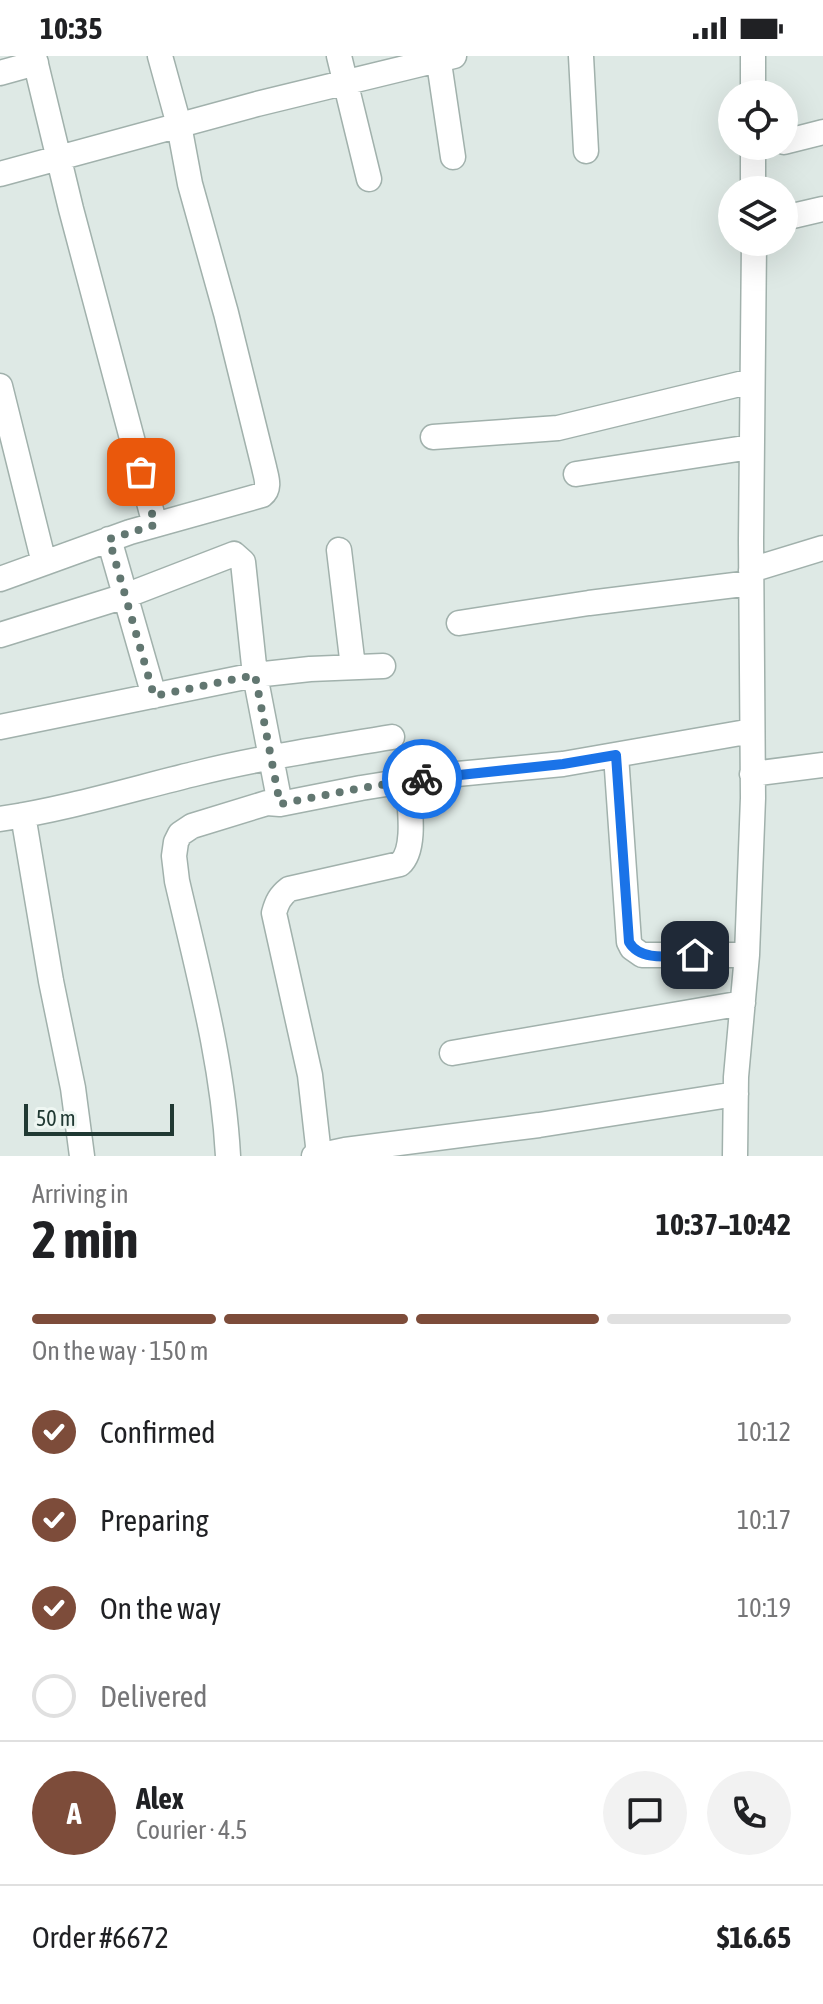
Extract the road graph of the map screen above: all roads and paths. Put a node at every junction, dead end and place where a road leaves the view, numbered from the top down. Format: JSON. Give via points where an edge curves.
{"nodes":[{"id":1,"x":160,"y":56,"type":"edge"},
{"id":2,"x":339,"y":56,"type":"edge"},
{"id":3,"x":581,"y":56,"type":"edge"},
{"id":4,"x":753,"y":56,"type":"edge"},
{"id":5,"x":444,"y":57,"type":"edge"},
{"id":6,"x":35,"y":59,"type":"edge"},
{"id":7,"x":0,"y":73,"type":"edge"},
{"id":8,"x":753,"y":80,"type":"edge"},
{"id":9,"x":346,"y":83,"type":"junction"},
{"id":10,"x":179,"y":125,"type":"junction"},
{"id":11,"x":823,"y":132,"type":"edge"},
{"id":12,"x":798,"y":138,"type":"edge"},
{"id":13,"x":586,"y":151,"type":"dead end"},
{"id":14,"x":453,"y":157,"type":"dead end"},
{"id":15,"x":59,"y":158,"type":"junction"},
{"id":16,"x":0,"y":174,"type":"edge"},
{"id":17,"x":369,"y":179,"type":"dead end"},
{"id":18,"x":823,"y":209,"type":"edge"},
{"id":19,"x":798,"y":215,"type":"edge"},
{"id":20,"x":754,"y":256,"type":"edge"},
{"id":21,"x":752,"y":381,"type":"junction"},
{"id":22,"x":0,"y":386,"type":"edge"},
{"id":23,"x":433,"y":437,"type":"dead end"},
{"id":24,"x":751,"y":447,"type":"junction"},
{"id":25,"x":576,"y":474,"type":"dead end"},
{"id":26,"x":155,"y":525,"type":"junction"},
{"id":27,"x":109,"y":539,"type":"junction"},
{"id":28,"x":823,"y":548,"type":"edge"},
{"id":29,"x":339,"y":550,"type":"dead end"},
{"id":30,"x":44,"y":563,"type":"junction"},
{"id":31,"x":751,"y":576,"type":"junction"},
{"id":32,"x":0,"y":579,"type":"edge"},
{"id":33,"x":125,"y":596,"type":"junction"},
{"id":34,"x":459,"y":623,"type":"dead end"},
{"id":35,"x":0,"y":635,"type":"edge"},
{"id":36,"x":383,"y":666,"type":"dead end"},
{"id":37,"x":353,"y":667,"type":"junction"},
{"id":38,"x":255,"y":675,"type":"junction"},
{"id":39,"x":154,"y":696,"type":"junction"},
{"id":40,"x":0,"y":727,"type":"edge"},
{"id":41,"x":752,"y":731,"type":"junction"},
{"id":42,"x":392,"y":737,"type":"dead end"},
{"id":43,"x":616,"y":755,"type":"junction"},
{"id":44,"x":270,"y":758,"type":"junction"},
{"id":45,"x":823,"y":765,"type":"edge"},
{"id":46,"x":752,"y":774,"type":"junction"},
{"id":47,"x":408,"y":781,"type":"junction"},
{"id":48,"x":280,"y":804,"type":"junction"},
{"id":49,"x":11,"y":817,"type":"edge"},
{"id":50,"x":747,"y":955,"type":"junction"},
{"id":51,"x":743,"y":1003,"type":"junction"},
{"id":52,"x":452,"y":1053,"type":"dead end"},
{"id":53,"x":736,"y":1094,"type":"junction"},
{"id":54,"x":374,"y":1151,"type":"edge"},
{"id":55,"x":322,"y":1155,"type":"edge"},
{"id":56,"x":82,"y":1156,"type":"edge"},
{"id":57,"x":228,"y":1156,"type":"edge"},
{"id":58,"x":735,"y":1156,"type":"edge"}],
"edges":[{"from":1,"to":10,"type":"street"},
{"from":2,"to":9,"type":"street"},
{"from":3,"to":13,"type":"street"},
{"from":4,"to":8,"type":"street"},
{"from":5,"to":9,"type":"street"},
{"from":5,"to":14,"type":"street"},
{"from":6,"to":7,"type":"street"},
{"from":6,"to":15,"type":"street"},
{"from":9,"to":10,"type":"street"},
{"from":9,"to":17,"type":"street"},
{"from":10,"to":15,"type":"street"},
{"from":10,"to":26,"type":"street","via":[[267,490]]},
{"from":11,"to":12,"type":"street"},
{"from":15,"to":16,"type":"street"},
{"from":15,"to":26,"type":"street"},
{"from":18,"to":19,"type":"street"},
{"from":20,"to":21,"type":"street"},
{"from":21,"to":23,"type":"street","via":[[558,428]]},
{"from":21,"to":24,"type":"street"},
{"from":22,"to":30,"type":"street"},
{"from":24,"to":25,"type":"street"},
{"from":24,"to":31,"type":"street"},
{"from":26,"to":27,"type":"street"},
{"from":27,"to":30,"type":"street"},
{"from":27,"to":33,"type":"street"},
{"from":28,"to":31,"type":"street"},
{"from":29,"to":37,"type":"street"},
{"from":30,"to":32,"type":"street"},
{"from":31,"to":34,"type":"street"},
{"from":31,"to":41,"type":"street"},
{"from":33,"to":35,"type":"street"},
{"from":33,"to":38,"type":"street","via":[[234,554],[243,562]]},
{"from":33,"to":39,"type":"street"},
{"from":36,"to":37,"type":"street"},
{"from":37,"to":38,"type":"street"},
{"from":38,"to":39,"type":"street"},
{"from":38,"to":44,"type":"street"},
{"from":39,"to":40,"type":"street"},
{"from":41,"to":43,"type":"street"},
{"from":41,"to":46,"type":"street"},
{"from":42,"to":44,"type":"street"},
{"from":43,"to":47,"type":"street"},
{"from":43,"to":50,"type":"street","via":[[632,948],[642,955]]},
{"from":44,"to":48,"type":"street"},
{"from":44,"to":49,"type":"street"},
{"from":45,"to":46,"type":"street"},
{"from":46,"to":50,"type":"street"},
{"from":47,"to":48,"type":"street"},
{"from":47,"to":55,"type":"street","via":[[407,858],[400,864],[289,889],[276,903]]},
{"from":48,"to":57,"type":"street","via":[[267,803],[192,826],[176,842],[177,881],[225,1103]]},
{"from":49,"to":56,"type":"street","via":[[51,981]]},
{"from":50,"to":51,"type":"street"},
{"from":51,"to":52,"type":"street"},
{"from":51,"to":53,"type":"street"},
{"from":53,"to":54,"type":"street"},
{"from":53,"to":58,"type":"street"},
{"from":54,"to":55,"type":"street"}]}
